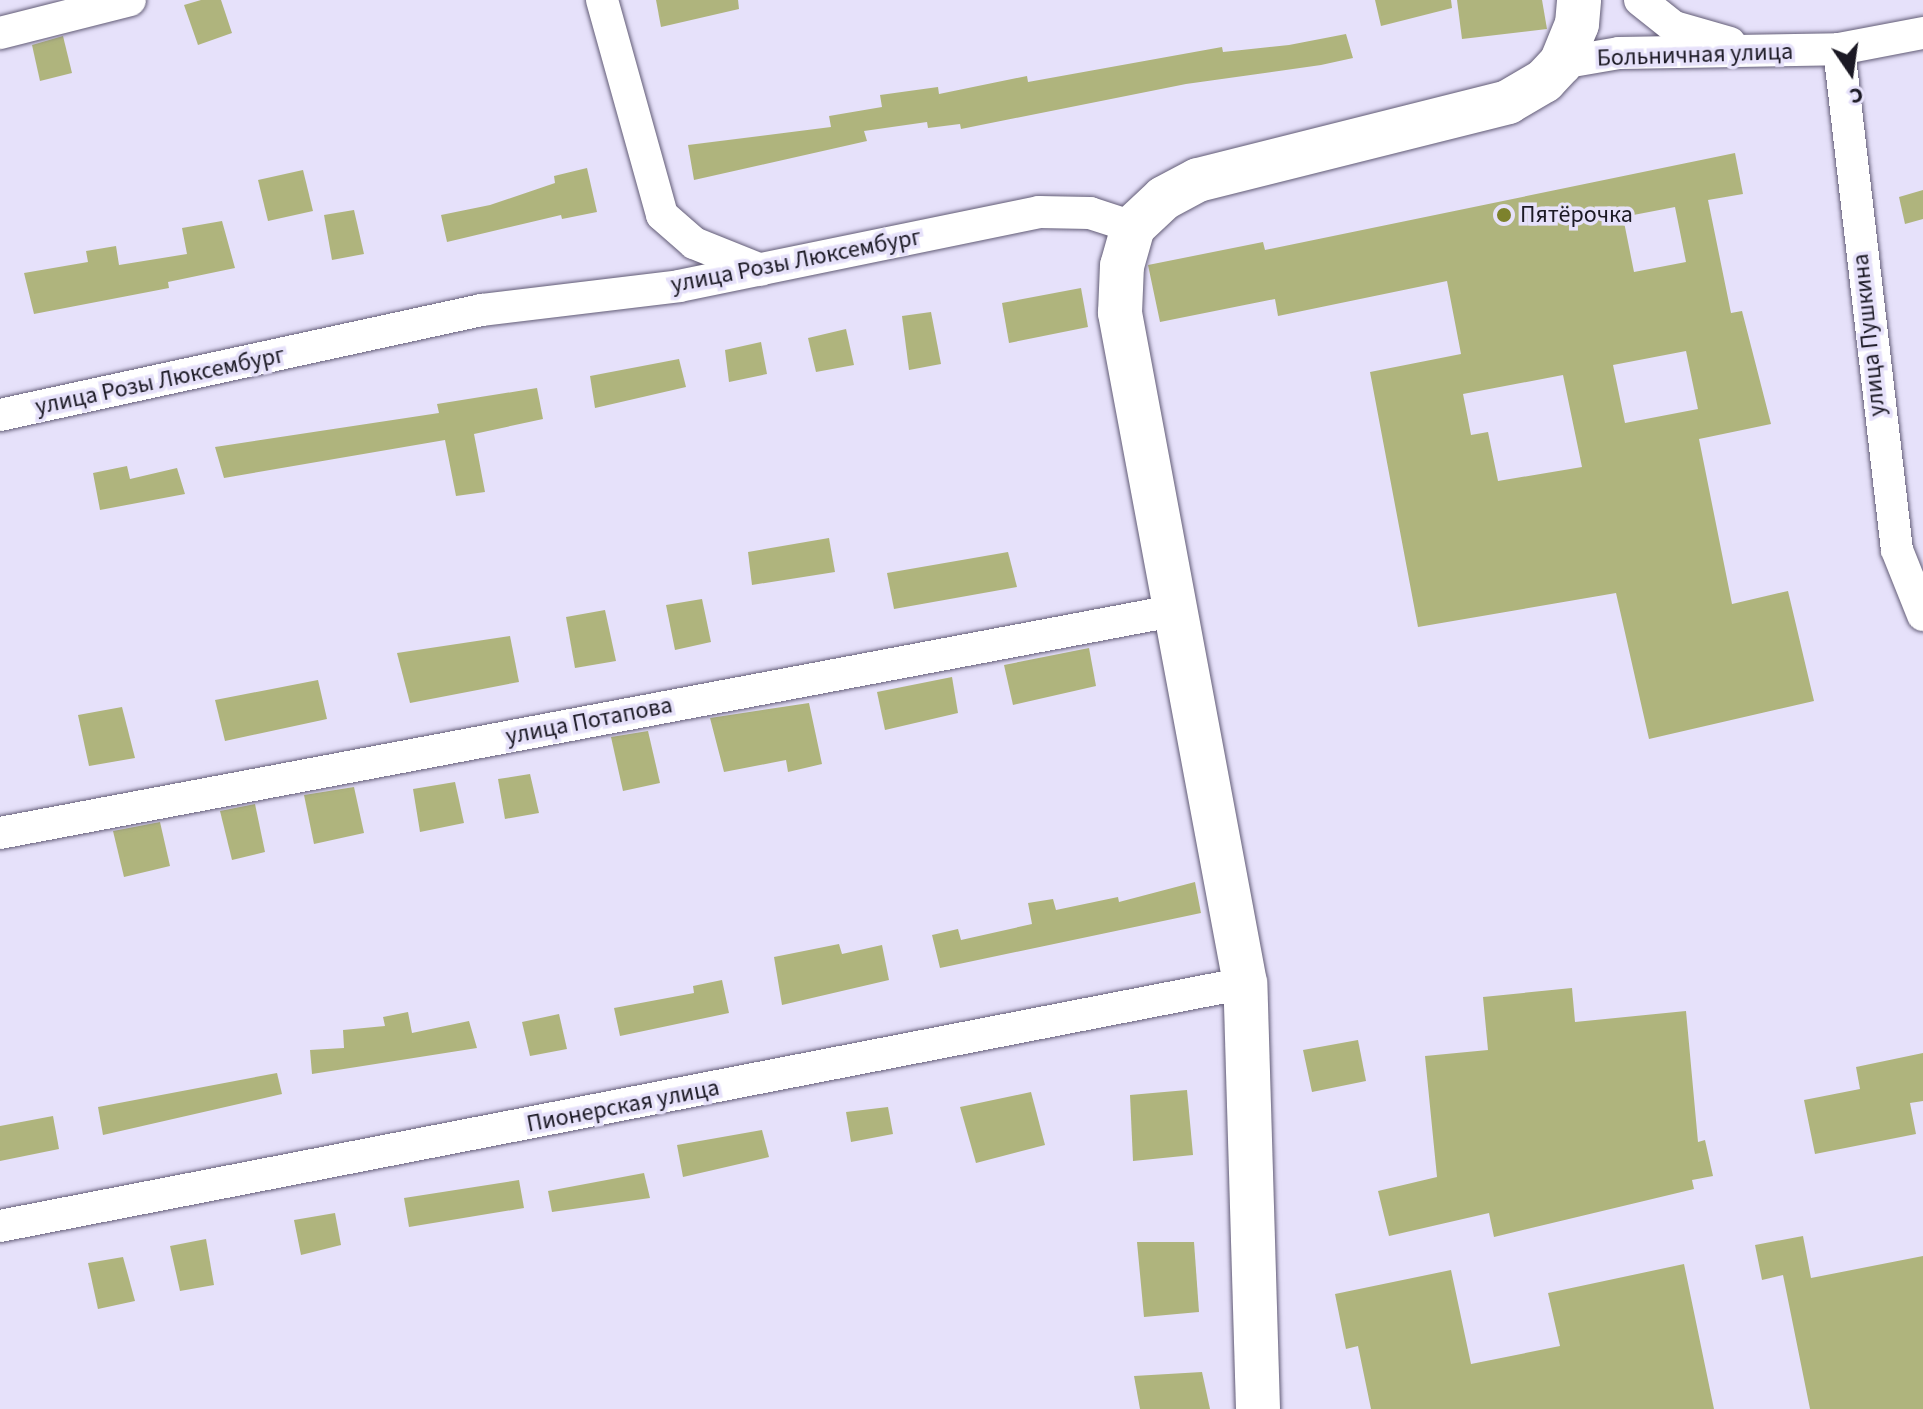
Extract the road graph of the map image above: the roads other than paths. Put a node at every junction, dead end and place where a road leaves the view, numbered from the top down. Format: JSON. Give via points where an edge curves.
{"nodes":[{"id":1,"x":130,"y":0,"type":"edge"},
{"id":2,"x":602,"y":0,"type":"edge"},
{"id":3,"x":1579,"y":0,"type":"edge"},
{"id":4,"x":1640,"y":0,"type":"edge"},
{"id":5,"x":0,"y":33,"type":"edge"},
{"id":6,"x":1923,"y":33,"type":"edge"},
{"id":7,"x":1839,"y":49,"type":"junction"},
{"id":8,"x":1772,"y":53,"type":"junction"},
{"id":9,"x":1561,"y":63,"type":"junction"},
{"id":10,"x":1133,"y":227,"type":"junction"},
{"id":11,"x":761,"y":270,"type":"junction"},
{"id":12,"x":0,"y":415,"type":"edge"},
{"id":13,"x":1178,"y":610,"type":"junction"},
{"id":14,"x":1923,"y":615,"type":"edge"},
{"id":15,"x":0,"y":833,"type":"edge"},
{"id":16,"x":1245,"y":983,"type":"junction"},
{"id":17,"x":0,"y":1226,"type":"edge"},
{"id":18,"x":1258,"y":1409,"type":"edge"}],
"edges":[{"from":1,"to":5,"type":"street"},
{"from":2,"to":11,"type":"street","via":[[662,215],[694,243]]},
{"from":3,"to":9,"type":"main road","via":[[1577,24]]},
{"from":4,"to":8,"type":"street","via":[[1674,27]]},
{"from":6,"to":7,"type":"street","name":"Больничная улица"},
{"from":7,"to":8,"type":"street","name":"Больничная улица"},
{"from":7,"to":14,"type":"street","name":"улица Пушкина","via":[[1897,550]]},
{"from":8,"to":9,"type":"street","name":"Больничная улица","via":[[1619,53]]},
{"from":9,"to":10,"type":"main road","via":[[1544,81],[1508,102],[1461,118],[1198,180],[1164,198]]},
{"from":10,"to":11,"type":"street","name":"улица Розы Люксембург","via":[[1090,213],[1039,212]]},
{"from":10,"to":13,"type":"main road","via":[[1122,266],[1120,313]]},
{"from":11,"to":12,"type":"street","name":"улица Розы Люксембург","via":[[679,286],[482,310]]},
{"from":13,"to":15,"type":"street","name":"улица Потапова"},
{"from":13,"to":16,"type":"main road"},
{"from":16,"to":17,"type":"street","name":"Пионерская улица"},
{"from":16,"to":18,"type":"main road"}]}
